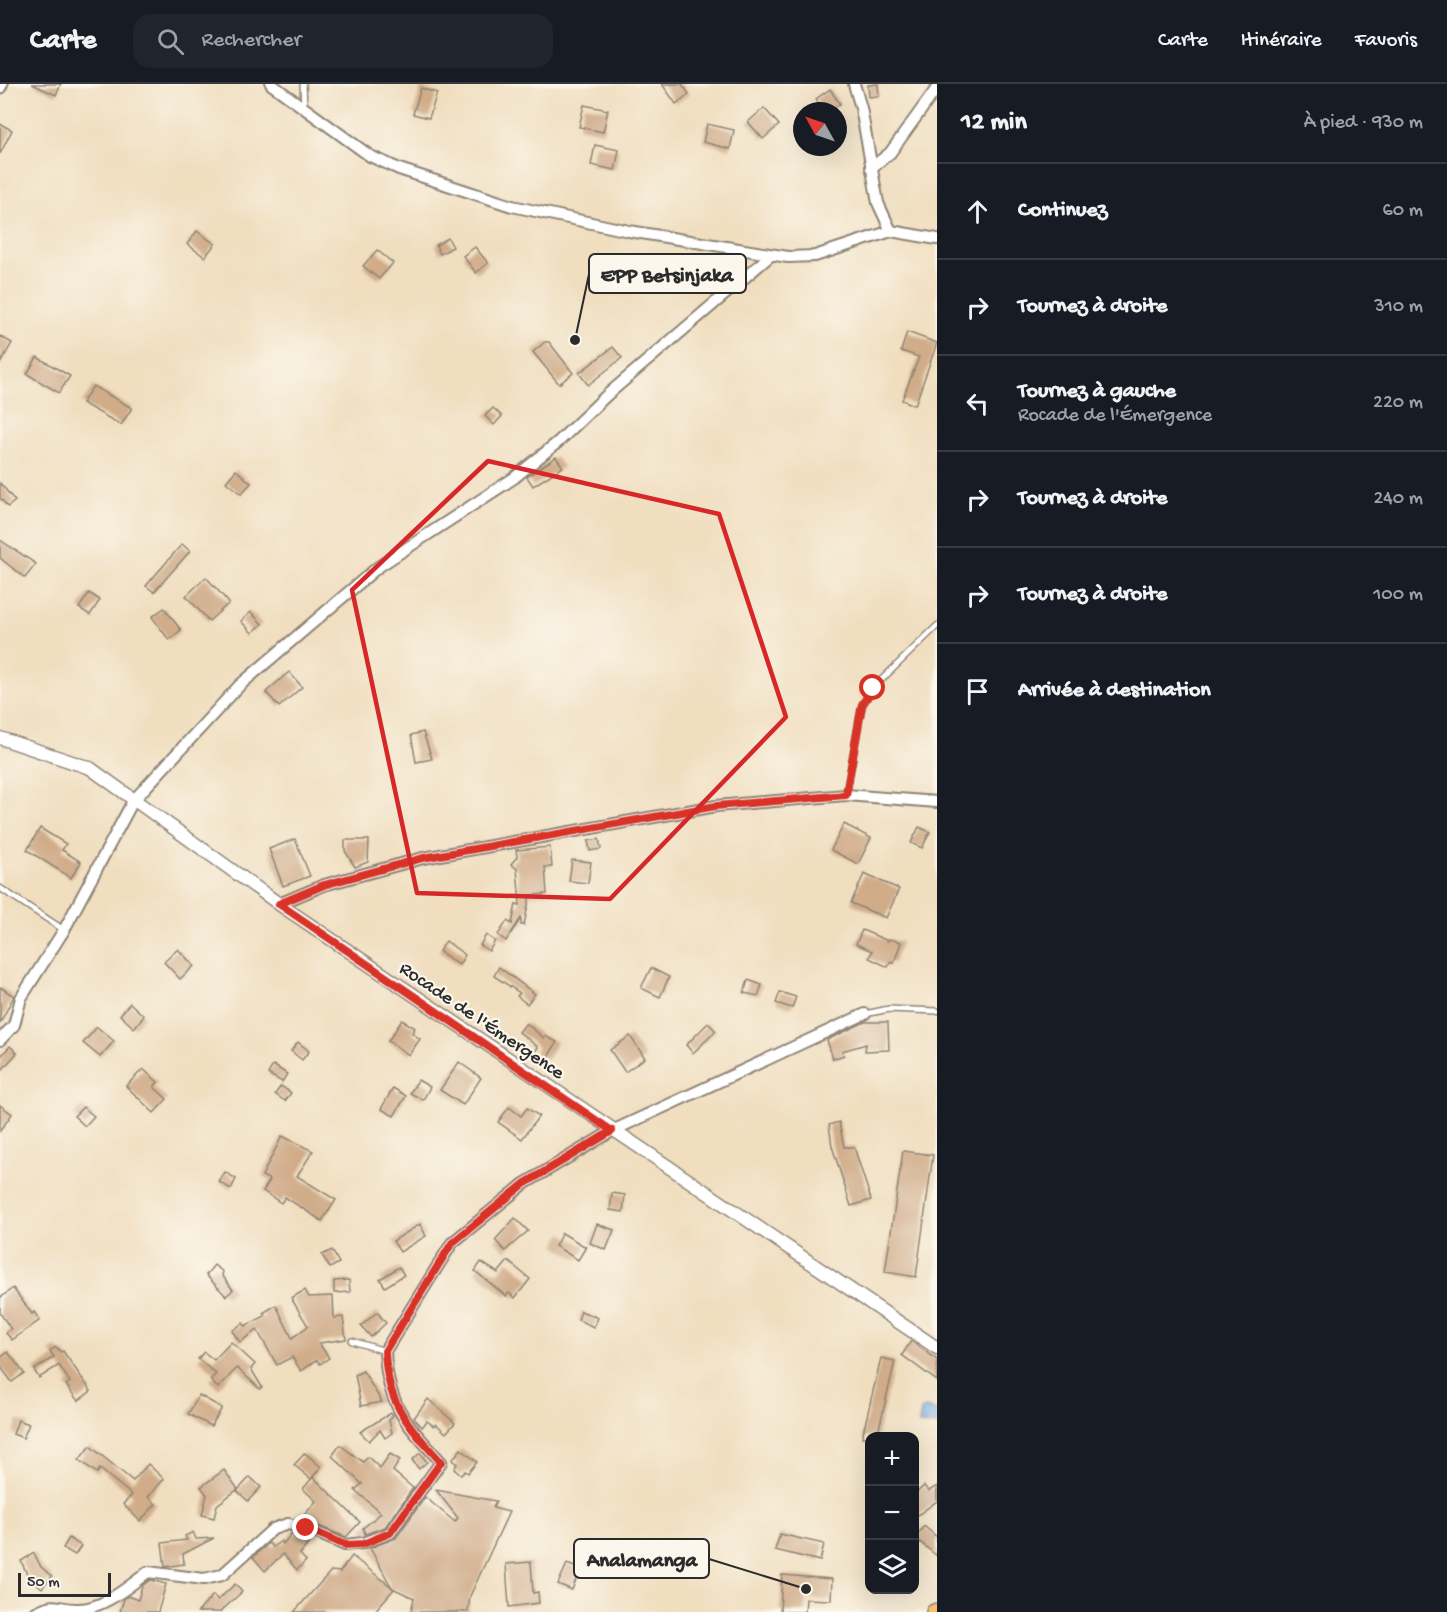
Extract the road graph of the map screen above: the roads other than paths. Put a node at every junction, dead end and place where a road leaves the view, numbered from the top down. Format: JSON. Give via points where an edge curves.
{"nodes":[{"id":1,"x":271,"y":84,"type":"edge"},
{"id":2,"x":303,"y":84,"type":"edge"},
{"id":3,"x":854,"y":84,"type":"edge"},
{"id":4,"x":937,"y":88,"type":"edge"},
{"id":5,"x":305,"y":108,"type":"junction"},
{"id":6,"x":871,"y":168,"type":"junction"},
{"id":7,"x":891,"y":231,"type":"junction"},
{"id":8,"x":937,"y":239,"type":"edge"},
{"id":9,"x":771,"y":255,"type":"junction"},
{"id":10,"x":937,"y":626,"type":"edge"},
{"id":11,"x":0,"y":738,"type":"edge"},
{"id":12,"x":846,"y":795,"type":"junction"},
{"id":13,"x":133,"y":801,"type":"junction"},
{"id":14,"x":937,"y":802,"type":"edge"},
{"id":15,"x":0,"y":888,"type":"edge"},
{"id":16,"x":279,"y":904,"type":"junction"},
{"id":17,"x":64,"y":930,"type":"junction"},
{"id":18,"x":937,"y":1011,"type":"edge"},
{"id":19,"x":865,"y":1014,"type":"joint"},
{"id":20,"x":0,"y":1040,"type":"edge"},
{"id":21,"x":612,"y":1131,"type":"junction"},
{"id":22,"x":352,"y":1341,"type":"dead end"},
{"id":23,"x":937,"y":1348,"type":"edge"},
{"id":24,"x":385,"y":1351,"type":"junction"},
{"id":25,"x":36,"y":1612,"type":"edge"}],
"edges":[{"from":1,"to":5,"type":"street"},
{"from":2,"to":5,"type":"lane"},
{"from":3,"to":6,"type":"street"},
{"from":4,"to":6,"type":"street","via":[[890,153]]},
{"from":5,"to":9,"type":"street","via":[[370,156],[448,186],[547,214]]},
{"from":6,"to":7,"type":"street","via":[[878,203]]},
{"from":7,"to":8,"type":"street"},
{"from":7,"to":9,"type":"street","via":[[815,256]]},
{"from":9,"to":13,"type":"street","via":[[514,478],[378,567],[299,633],[240,685]]},
{"from":10,"to":12,"type":"lane","via":[[873,688],[862,705]]},
{"from":11,"to":13,"type":"street","name":"Rocade de l'Émergence","via":[[90,768]]},
{"from":12,"to":14,"type":"street"},
{"from":12,"to":16,"type":"street","via":[[716,806],[423,858],[324,885]]},
{"from":13,"to":16,"type":"street","name":"Rocade de l'Émergence"},
{"from":13,"to":17,"type":"street"},
{"from":15,"to":17,"type":"lane"},
{"from":16,"to":21,"type":"street","name":"Rocade de l'Émergence"},
{"from":17,"to":20,"type":"street","via":[[21,998],[14,1025]]},
{"from":18,"to":19,"type":"lane","via":[[889,1008]]},
{"from":19,"to":21,"type":"street"},
{"from":21,"to":23,"type":"street","name":"Rocade de l'Émergence"},
{"from":21,"to":24,"type":"street","via":[[524,1184],[452,1243]]},
{"from":22,"to":24,"type":"lane"},
{"from":24,"to":25,"type":"street","via":[[386,1371],[399,1413],[441,1462],[390,1533],[363,1544],[345,1545],[288,1524],[273,1529],[222,1575],[204,1580],[148,1572],[101,1602],[78,1610],[51,1604]]}]}
